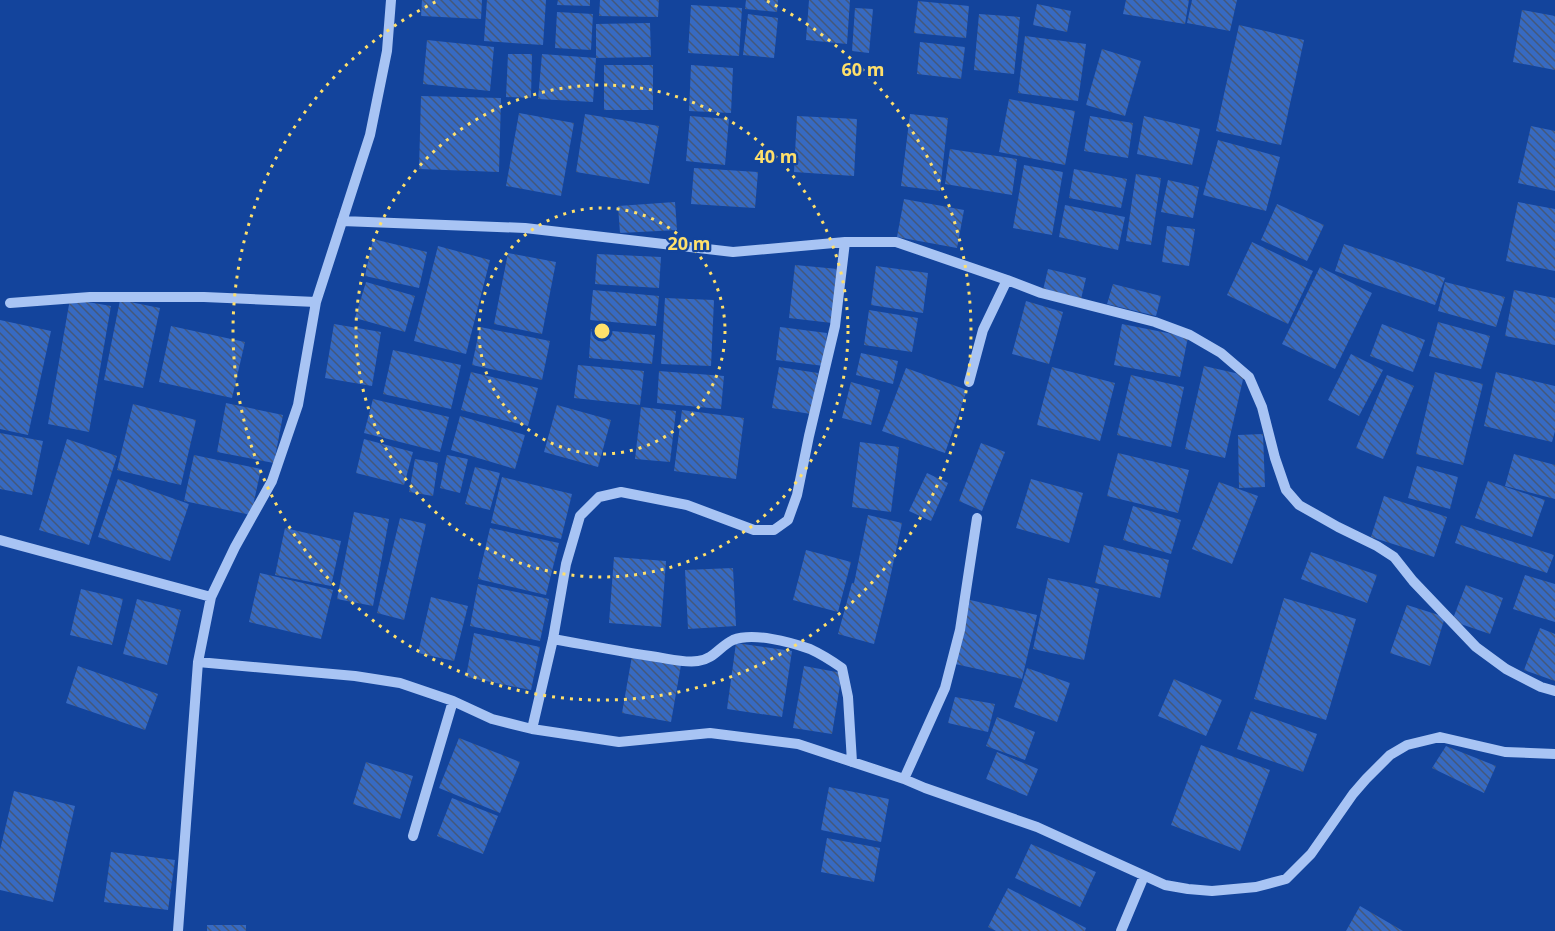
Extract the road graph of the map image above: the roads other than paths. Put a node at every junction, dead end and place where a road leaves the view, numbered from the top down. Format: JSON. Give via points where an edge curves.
{"nodes":[{"id":1,"x":392,"y":0,"type":"edge"},
{"id":2,"x":342,"y":221,"type":"junction"},
{"id":3,"x":845,"y":242,"type":"junction"},
{"id":4,"x":1007,"y":280,"type":"junction"},
{"id":5,"x":316,"y":302,"type":"junction"},
{"id":6,"x":10,"y":303,"type":"dead end"},
{"id":7,"x":969,"y":382,"type":"dead end"},
{"id":8,"x":977,"y":518,"type":"dead end"},
{"id":9,"x":0,"y":540,"type":"edge"},
{"id":10,"x":211,"y":597,"type":"junction"},
{"id":11,"x":553,"y":639,"type":"junction"},
{"id":12,"x":198,"y":662,"type":"junction"},
{"id":13,"x":1555,"y":691,"type":"edge"},
{"id":14,"x":453,"y":701,"type":"junction"},
{"id":15,"x":532,"y":729,"type":"junction"},
{"id":16,"x":1555,"y":754,"type":"edge"},
{"id":17,"x":852,"y":762,"type":"junction"},
{"id":18,"x":904,"y":778,"type":"junction"},
{"id":19,"x":412,"y":836,"type":"dead end"},
{"id":20,"x":1143,"y":876,"type":"junction"},
{"id":21,"x":178,"y":931,"type":"edge"},
{"id":22,"x":1121,"y":931,"type":"edge"}],
"edges":[{"from":1,"to":2,"type":"street","via":[[387,51],[370,135]]},
{"from":2,"to":3,"type":"street","via":[[525,228],[733,252]]},
{"from":2,"to":5,"type":"street"},
{"from":3,"to":4,"type":"street","via":[[896,242]]},
{"from":3,"to":11,"type":"street","via":[[836,326],[788,520],[774,530],[754,530],[687,505],[621,492],[599,497],[580,516],[566,564]]},
{"from":4,"to":7,"type":"street","via":[[983,330]]},
{"from":4,"to":13,"type":"street","via":[[1041,293],[1155,322],[1190,335],[1221,353],[1249,377],[1262,407],[1286,490],[1299,505],[1394,557],[1476,647],[1506,669]]},
{"from":5,"to":6,"type":"street","via":[[90,297]]},
{"from":5,"to":10,"type":"street","via":[[298,405],[272,481]]},
{"from":8,"to":18,"type":"street","via":[[960,630],[945,688]]},
{"from":9,"to":10,"type":"street"},
{"from":10,"to":12,"type":"street"},
{"from":11,"to":15,"type":"street"},
{"from":11,"to":17,"type":"street","via":[[699,661],[734,640],[749,637],[810,649],[842,668]]},
{"from":12,"to":14,"type":"street","via":[[355,676],[400,683]]},
{"from":12,"to":21,"type":"street"},
{"from":14,"to":15,"type":"street","via":[[492,719]]},
{"from":14,"to":19,"type":"street"},
{"from":15,"to":17,"type":"street","via":[[619,742],[710,733],[798,744]]},
{"from":16,"to":20,"type":"street","via":[[1505,752],[1440,737],[1407,745],[1390,755],[1366,779],[1311,854],[1286,879],[1256,887],[1212,891],[1165,885]]},
{"from":17,"to":18,"type":"street"},
{"from":18,"to":20,"type":"street","via":[[1037,827]]},
{"from":20,"to":22,"type":"street"}]}
